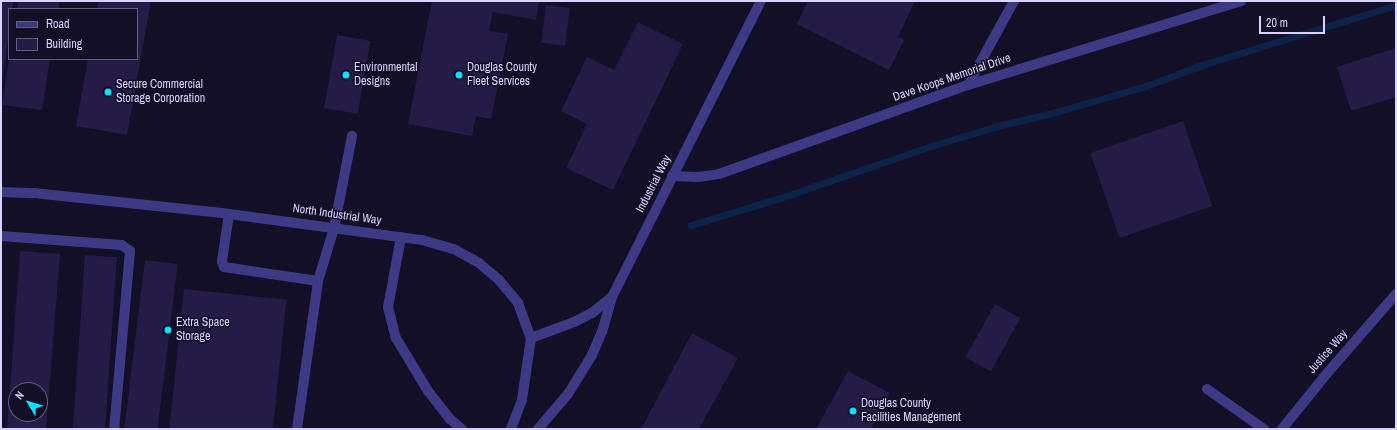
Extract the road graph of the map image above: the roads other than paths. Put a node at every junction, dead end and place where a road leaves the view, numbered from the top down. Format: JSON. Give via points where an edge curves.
{"nodes":[{"id":1,"x":761,"y":1,"type":"edge"},
{"id":2,"x":1014,"y":1,"type":"edge"},
{"id":3,"x":1241,"y":1,"type":"edge"},
{"id":4,"x":968,"y":85,"type":"junction"},
{"id":5,"x":352,"y":136,"type":"dead end"},
{"id":6,"x":672,"y":176,"type":"junction"},
{"id":7,"x":1,"y":192,"type":"edge"},
{"id":8,"x":229,"y":214,"type":"junction"},
{"id":9,"x":334,"y":228,"type":"junction"},
{"id":10,"x":1,"y":236,"type":"edge"},
{"id":11,"x":401,"y":237,"type":"junction"},
{"id":12,"x":318,"y":281,"type":"junction"},
{"id":13,"x":1396,"y":294,"type":"edge"},
{"id":14,"x":612,"y":297,"type":"junction"},
{"id":15,"x":531,"y":338,"type":"junction"},
{"id":16,"x":1207,"y":389,"type":"dead end"},
{"id":17,"x":114,"y":429,"type":"edge"},
{"id":18,"x":297,"y":429,"type":"edge"},
{"id":19,"x":462,"y":429,"type":"edge"},
{"id":20,"x":511,"y":429,"type":"edge"},
{"id":21,"x":538,"y":429,"type":"edge"},
{"id":22,"x":1264,"y":429,"type":"edge"},
{"id":23,"x":1282,"y":429,"type":"edge"}],
"edges":[{"from":1,"to":6,"type":"street","name":"Industrial Way"},
{"from":2,"to":4,"type":"street"},
{"from":3,"to":4,"type":"street","name":"Dave Koops Memorial Drive"},
{"from":4,"to":6,"type":"street","name":"Dave Koops Memorial Drive","via":[[719,174],[698,177]]},
{"from":5,"to":9,"type":"street"},
{"from":6,"to":14,"type":"street","name":"Industrial Way"},
{"from":7,"to":8,"type":"street","name":"North Industrial Way","via":[[34,193]]},
{"from":8,"to":9,"type":"street","name":"North Industrial Way"},
{"from":8,"to":12,"type":"street","via":[[222,262],[224,267]]},
{"from":9,"to":11,"type":"street","name":"North Industrial Way"},
{"from":9,"to":12,"type":"street"},
{"from":10,"to":17,"type":"street","via":[[122,245],[130,251]]},
{"from":11,"to":15,"type":"street","name":"North Industrial Way","via":[[454,249],[479,263],[499,280],[518,303]]},
{"from":11,"to":19,"type":"street","via":[[388,307],[396,338],[428,391],[450,419]]},
{"from":12,"to":18,"type":"street"},
{"from":13,"to":23,"type":"street","name":"Justice Way"},
{"from":14,"to":15,"type":"street","name":"Industrial Way","via":[[592,313]]},
{"from":14,"to":21,"type":"street","via":[[592,355],[568,394]]},
{"from":15,"to":20,"type":"street","name":"North Industrial Way","via":[[522,400]]},
{"from":16,"to":22,"type":"street"}]}
